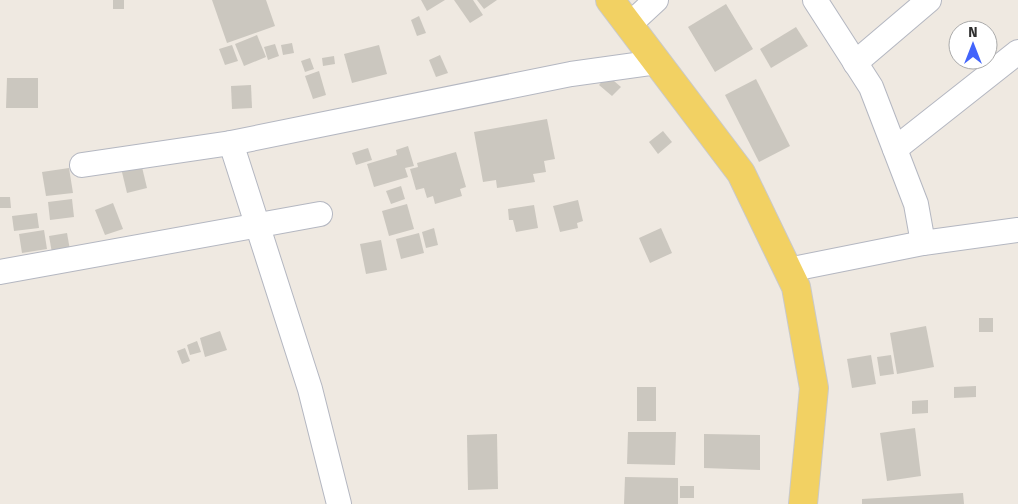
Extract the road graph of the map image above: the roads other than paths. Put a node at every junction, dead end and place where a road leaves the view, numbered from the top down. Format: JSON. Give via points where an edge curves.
{"nodes":[{"id":1,"x":610,"y":0,"type":"edge"},
{"id":2,"x":656,"y":0,"type":"edge"},
{"id":3,"x":815,"y":0,"type":"edge"},
{"id":4,"x":929,"y":0,"type":"edge"},
{"id":5,"x":629,"y":25,"type":"junction"},
{"id":6,"x":1018,"y":52,"type":"edge"},
{"id":7,"x":657,"y":62,"type":"junction"},
{"id":8,"x":855,"y":63,"type":"junction"},
{"id":9,"x":232,"y":143,"type":"junction"},
{"id":10,"x":895,"y":149,"type":"junction"},
{"id":11,"x":82,"y":165,"type":"dead end"},
{"id":12,"x":320,"y":214,"type":"dead end"},
{"id":13,"x":259,"y":225,"type":"junction"},
{"id":14,"x":1018,"y":230,"type":"edge"},
{"id":15,"x":923,"y":243,"type":"junction"},
{"id":16,"x":788,"y":270,"type":"junction"},
{"id":17,"x":0,"y":272,"type":"edge"},
{"id":18,"x":338,"y":504,"type":"edge"},
{"id":19,"x":803,"y":504,"type":"edge"}],
"edges":[{"from":1,"to":5,"type":"main road"},
{"from":2,"to":5,"type":"street"},
{"from":3,"to":8,"type":"street"},
{"from":4,"to":8,"type":"street"},
{"from":5,"to":7,"type":"main road"},
{"from":6,"to":10,"type":"street"},
{"from":7,"to":9,"type":"street","via":[[571,74]]},
{"from":7,"to":16,"type":"main road","via":[[741,173]]},
{"from":8,"to":10,"type":"street","via":[[870,87]]},
{"from":9,"to":11,"type":"street"},
{"from":9,"to":13,"type":"street"},
{"from":10,"to":15,"type":"street","via":[[916,204]]},
{"from":12,"to":13,"type":"street"},
{"from":13,"to":17,"type":"street"},
{"from":13,"to":18,"type":"street","via":[[310,389]]},
{"from":14,"to":15,"type":"street"},
{"from":15,"to":16,"type":"street"},
{"from":16,"to":19,"type":"main road","via":[[796,287],[814,388]]}]}
